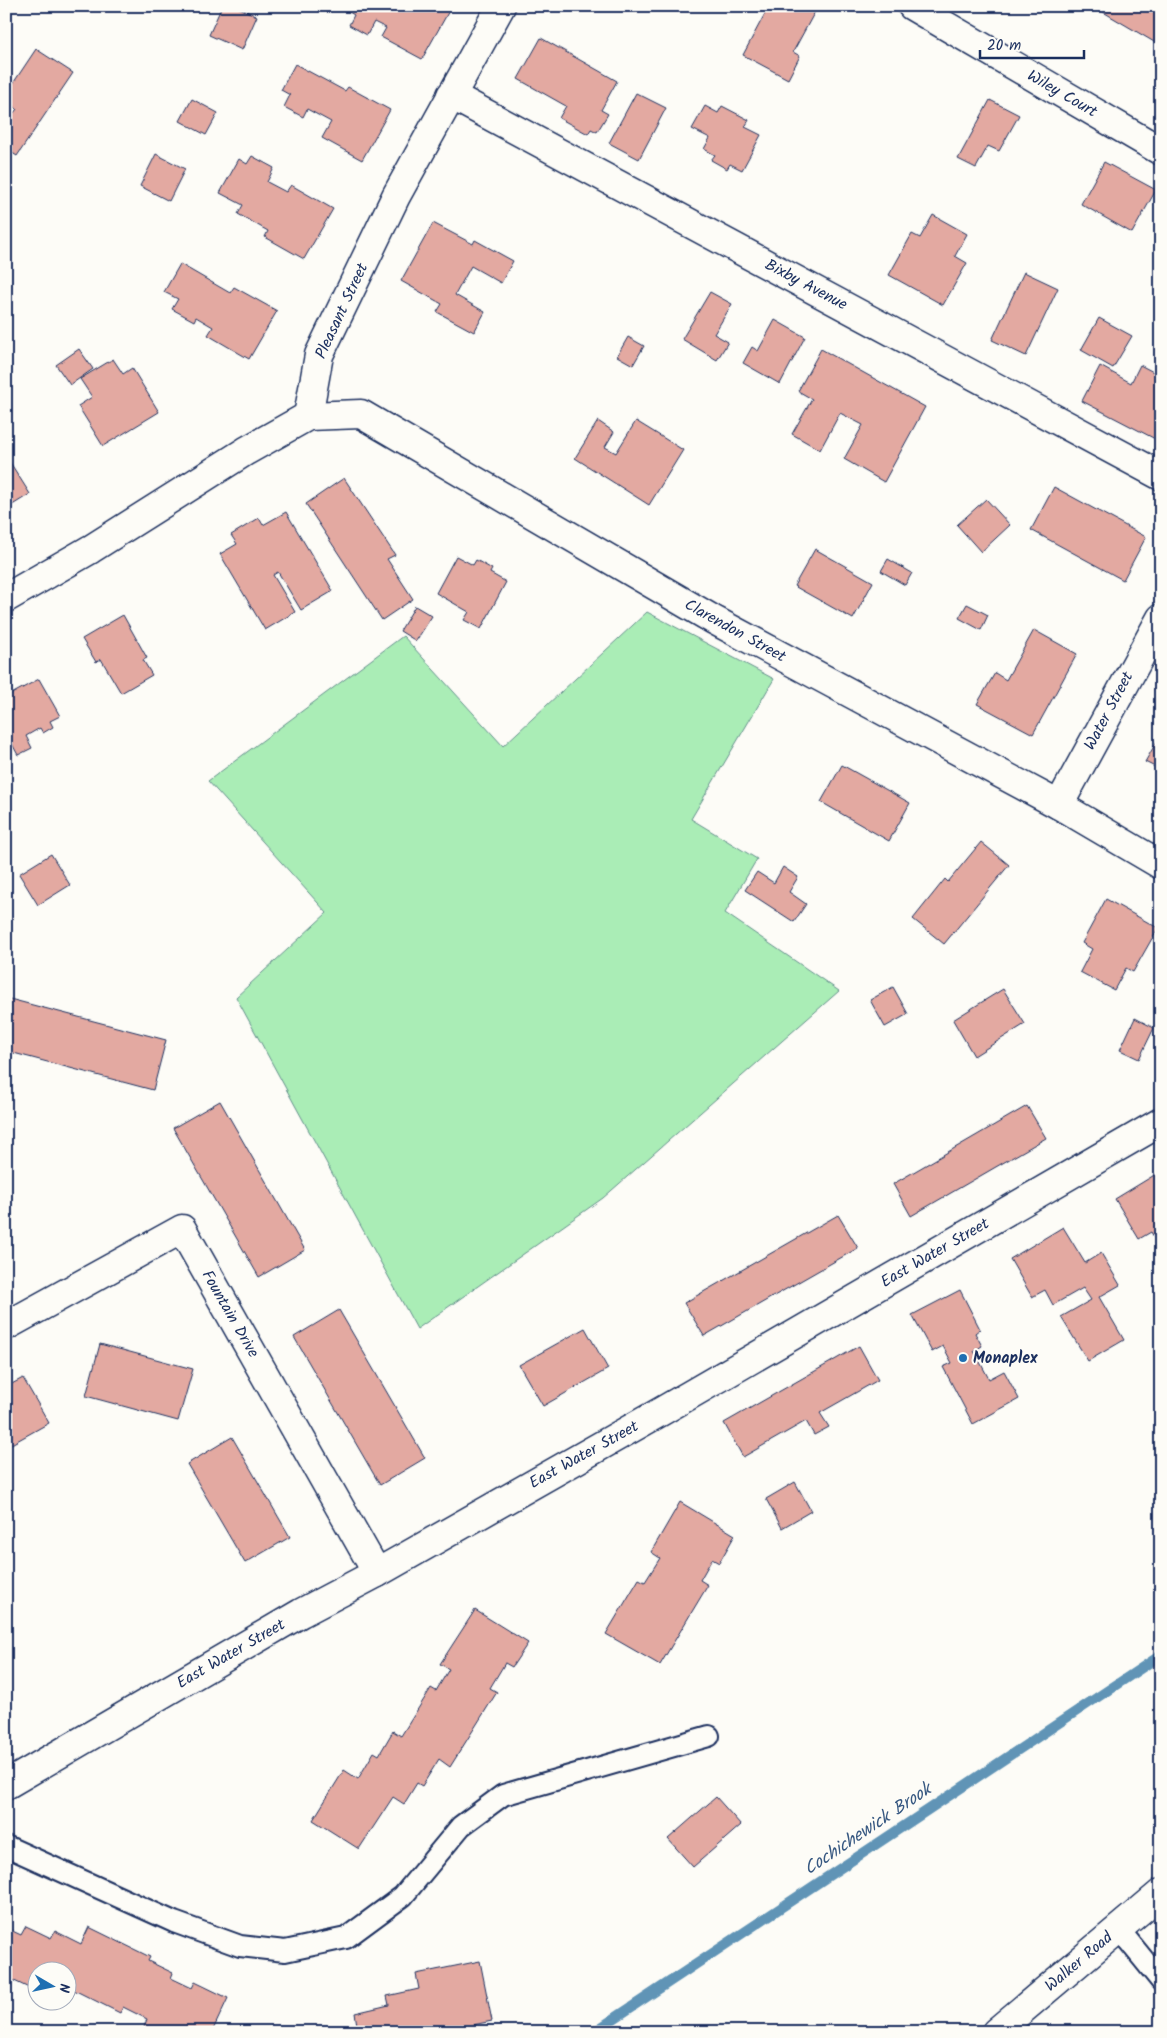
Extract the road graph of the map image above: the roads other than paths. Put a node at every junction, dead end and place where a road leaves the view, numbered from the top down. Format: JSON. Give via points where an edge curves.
{"nodes":[{"id":1,"x":501,"y":6,"type":"edge"},
{"id":2,"x":912,"y":6,"type":"edge"},
{"id":3,"x":451,"y":95,"type":"junction"},
{"id":4,"x":1161,"y":151,"type":"edge"},
{"id":5,"x":308,"y":416,"type":"junction"},
{"id":6,"x":1161,"y":476,"type":"edge"},
{"id":7,"x":6,"y":598,"type":"edge"},
{"id":8,"x":1161,"y":618,"type":"edge"},
{"id":9,"x":1059,"y":805,"type":"junction"},
{"id":10,"x":1161,"y":865,"type":"edge"},
{"id":11,"x":1161,"y":1122,"type":"edge"},
{"id":12,"x":6,"y":1326,"type":"edge"},
{"id":13,"x":377,"y":1573,"type":"junction"},
{"id":14,"x":709,"y":1736,"type":"dead end"},
{"id":15,"x":6,"y":1785,"type":"edge"},
{"id":16,"x":6,"y":1846,"type":"edge"},
{"id":17,"x":1161,"y":1892,"type":"edge"},
{"id":18,"x":1118,"y":1928,"type":"junction"},
{"id":19,"x":1161,"y":1981,"type":"edge"},
{"id":20,"x":996,"y":2032,"type":"edge"}],
"edges":[{"from":1,"to":3,"type":"street","name":"Pleasant Street"},
{"from":2,"to":4,"type":"street","name":"Wiley Court"},
{"from":3,"to":5,"type":"street","name":"Pleasant Street","via":[[396,196],[319,355]]},
{"from":3,"to":6,"type":"street","name":"Bixby Avenue"},
{"from":5,"to":7,"type":"street"},
{"from":5,"to":9,"type":"street","name":"Clarendon Street","via":[[362,414],[714,620]]},
{"from":8,"to":9,"type":"street","name":"Water Street"},
{"from":9,"to":10,"type":"street","name":"Clarendon Street"},
{"from":11,"to":13,"type":"street","name":"East Water Street"},
{"from":12,"to":13,"type":"street","name":"Fountain Drive","via":[[182,1229]]},
{"from":13,"to":15,"type":"street","name":"East Water Street","via":[[301,1613]]},
{"from":14,"to":16,"type":"lane","via":[[503,1796],[461,1826],[403,1896],[346,1938],[285,1951],[240,1946],[174,1922]]},
{"from":17,"to":18,"type":"street","name":"Walker Road"},
{"from":18,"to":19,"type":"lane"},
{"from":18,"to":20,"type":"street","name":"Walker Road"}]}
